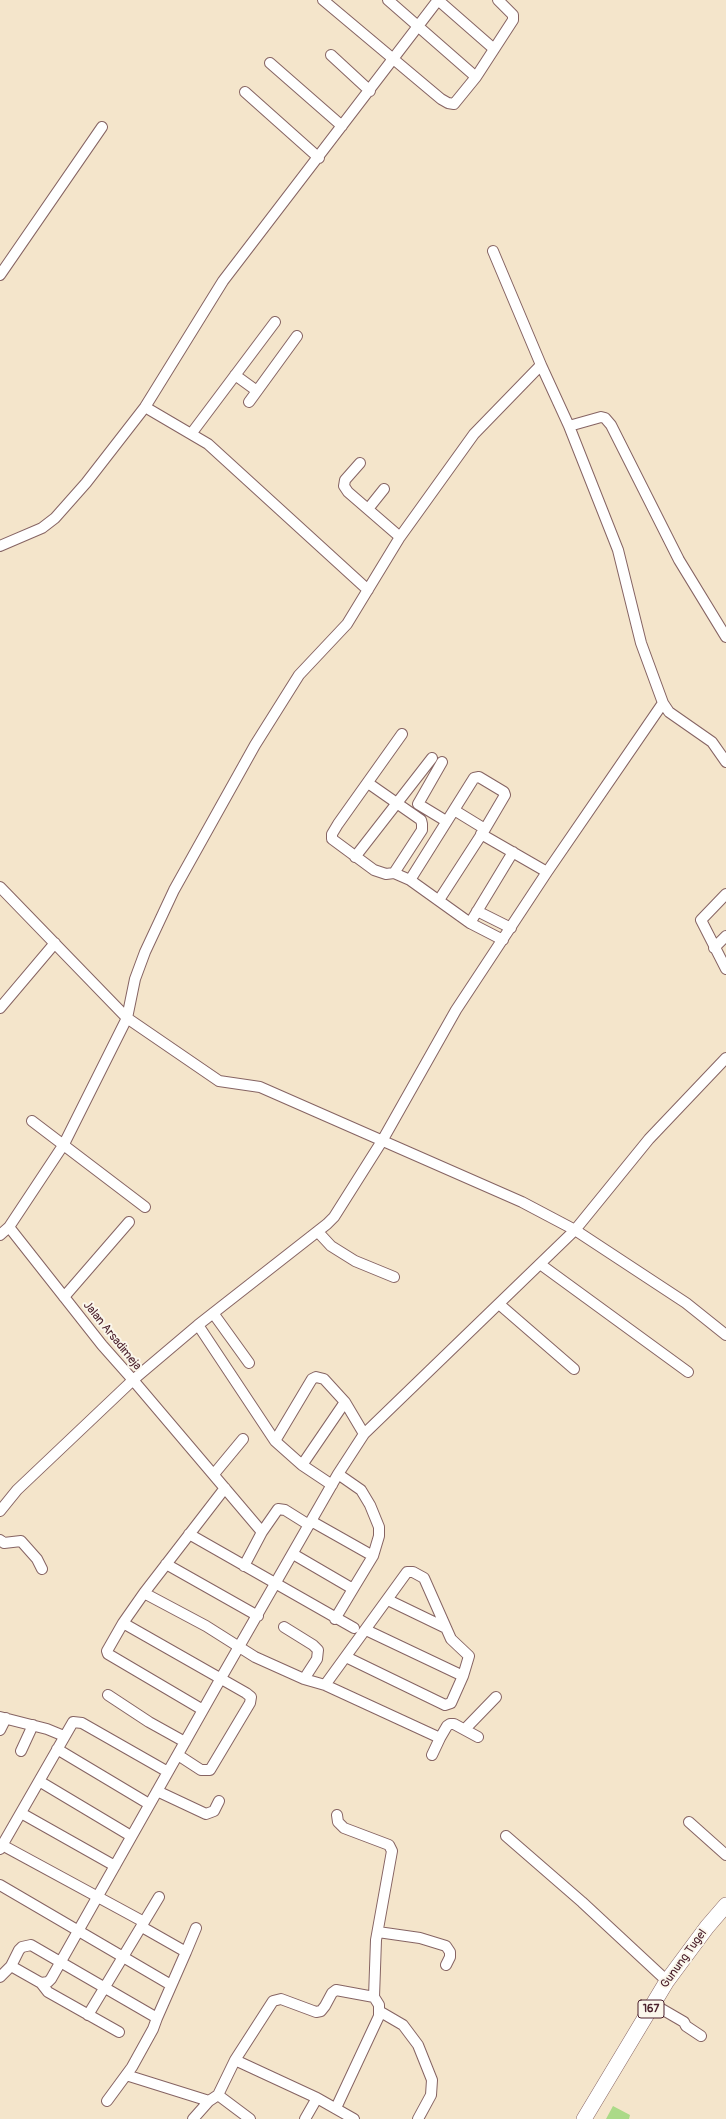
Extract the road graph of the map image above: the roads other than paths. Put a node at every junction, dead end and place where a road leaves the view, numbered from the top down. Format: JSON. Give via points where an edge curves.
{"nodes":[{"id":1,"x":323,"y":0,"type":"edge"},
{"id":2,"x":388,"y":0,"type":"edge"},
{"id":3,"x":438,"y":0,"type":"edge"},
{"id":4,"x":498,"y":0,"type":"edge"},
{"id":5,"x":417,"y":26,"type":"junction"},
{"id":6,"x":494,"y":50,"type":"junction"},
{"id":7,"x":331,"y":54,"type":"dead end"},
{"id":8,"x":393,"y":58,"type":"junction"},
{"id":9,"x":270,"y":63,"type":"dead end"},
{"id":10,"x":476,"y":77,"type":"junction"},
{"id":11,"x":370,"y":91,"type":"junction"},
{"id":12,"x":245,"y":92,"type":"dead end"},
{"id":13,"x":342,"y":126,"type":"junction"},
{"id":14,"x":102,"y":127,"type":"dead end"},
{"id":15,"x":319,"y":158,"type":"junction"},
{"id":16,"x":493,"y":251,"type":"dead end"},
{"id":17,"x":0,"y":275,"type":"edge"},
{"id":18,"x":275,"y":322,"type":"dead end"},
{"id":19,"x":297,"y":336,"type":"dead end"},
{"id":20,"x":541,"y":365,"type":"junction"},
{"id":21,"x":236,"y":375,"type":"junction"},
{"id":22,"x":257,"y":391,"type":"junction"},
{"id":23,"x":249,"y":402,"type":"dead end"},
{"id":24,"x":145,"y":406,"type":"junction"},
{"id":25,"x":569,"y":426,"type":"junction"},
{"id":26,"x":191,"y":434,"type":"junction"},
{"id":27,"x":360,"y":463,"type":"dead end"},
{"id":28,"x":384,"y":489,"type":"dead end"},
{"id":29,"x":368,"y":509,"type":"junction"},
{"id":30,"x":400,"y":537,"type":"junction"},
{"id":31,"x":0,"y":546,"type":"edge"},
{"id":32,"x":368,"y":590,"type":"junction"},
{"id":33,"x":726,"y":637,"type":"edge"},
{"id":34,"x":663,"y":703,"type":"junction"},
{"id":35,"x":402,"y":734,"type":"dead end"},
{"id":36,"x":432,"y":758,"type":"dead end"},
{"id":37,"x":442,"y":762,"type":"dead end"},
{"id":38,"x":726,"y":762,"type":"edge"},
{"id":39,"x":368,"y":783,"type":"junction"},
{"id":40,"x":397,"y":804,"type":"junction"},
{"id":41,"x":454,"y":810,"type":"junction"},
{"id":42,"x":446,"y":821,"type":"junction"},
{"id":43,"x":483,"y":831,"type":"junction"},
{"id":44,"x":513,"y":852,"type":"junction"},
{"id":45,"x":355,"y":857,"type":"junction"},
{"id":46,"x":546,"y":872,"type":"junction"},
{"id":47,"x":394,"y":873,"type":"junction"},
{"id":48,"x":410,"y":880,"type":"junction"},
{"id":49,"x":0,"y":887,"type":"edge"},
{"id":50,"x":726,"y":894,"type":"edge"},
{"id":51,"x":438,"y":900,"type":"junction"},
{"id":52,"x":477,"y":911,"type":"junction"},
{"id":53,"x":470,"y":922,"type":"junction"},
{"id":54,"x":511,"y":928,"type":"junction"},
{"id":55,"x":726,"y":936,"type":"edge"},
{"id":56,"x":503,"y":940,"type":"junction"},
{"id":57,"x":55,"y":943,"type":"junction"},
{"id":58,"x":714,"y":948,"type":"junction"},
{"id":59,"x":726,"y":969,"type":"edge"},
{"id":60,"x":0,"y":1008,"type":"edge"},
{"id":61,"x":128,"y":1018,"type":"junction"},
{"id":62,"x":726,"y":1058,"type":"edge"},
{"id":63,"x":32,"y":1121,"type":"dead end"},
{"id":64,"x":382,"y":1142,"type":"junction"},
{"id":65,"x":64,"y":1144,"type":"junction"},
{"id":66,"x":146,"y":1206,"type":"dead end"},
{"id":67,"x":129,"y":1222,"type":"dead end"},
{"id":68,"x":9,"y":1226,"type":"junction"},
{"id":69,"x":575,"y":1230,"type":"junction"},
{"id":70,"x":318,"y":1232,"type":"junction"},
{"id":71,"x":0,"y":1235,"type":"edge"},
{"id":72,"x":540,"y":1264,"type":"junction"},
{"id":73,"x":394,"y":1277,"type":"dead end"},
{"id":74,"x":64,"y":1297,"type":"junction"},
{"id":75,"x":499,"y":1304,"type":"junction"},
{"id":76,"x":213,"y":1313,"type":"junction"},
{"id":77,"x":198,"y":1325,"type":"junction"},
{"id":78,"x":726,"y":1335,"type":"edge"},
{"id":79,"x":249,"y":1363,"type":"dead end"},
{"id":80,"x":574,"y":1369,"type":"dead end"},
{"id":81,"x":688,"y":1372,"type":"dead end"},
{"id":82,"x":133,"y":1380,"type":"junction"},
{"id":83,"x":345,"y":1402,"type":"junction"},
{"id":84,"x":364,"y":1434,"type":"junction"},
{"id":85,"x":243,"y":1439,"type":"dead end"},
{"id":86,"x":275,"y":1441,"type":"junction"},
{"id":87,"x":302,"y":1465,"type":"junction"},
{"id":88,"x":214,"y":1474,"type":"junction"},
{"id":89,"x":338,"y":1474,"type":"junction"},
{"id":90,"x":332,"y":1485,"type":"junction"},
{"id":91,"x":225,"y":1488,"type":"junction"},
{"id":92,"x":0,"y":1511,"type":"edge"},
{"id":93,"x":310,"y":1523,"type":"junction"},
{"id":94,"x":262,"y":1532,"type":"junction"},
{"id":95,"x":189,"y":1534,"type":"junction"},
{"id":96,"x":0,"y":1540,"type":"edge"},
{"id":97,"x":293,"y":1554,"type":"junction"},
{"id":98,"x":373,"y":1556,"type":"junction"},
{"id":99,"x":166,"y":1564,"type":"junction"},
{"id":100,"x":244,"y":1566,"type":"junction"},
{"id":101,"x":42,"y":1569,"type":"dead end"},
{"id":102,"x":276,"y":1585,"type":"junction"},
{"id":103,"x":353,"y":1589,"type":"junction"},
{"id":104,"x":144,"y":1593,"type":"junction"},
{"id":105,"x":388,"y":1600,"type":"junction"},
{"id":106,"x":258,"y":1616,"type":"junction"},
{"id":107,"x":336,"y":1619,"type":"junction"},
{"id":108,"x":123,"y":1622,"type":"junction"},
{"id":109,"x":284,"y":1627,"type":"dead end"},
{"id":110,"x":354,"y":1628,"type":"dead end"},
{"id":111,"x":446,"y":1628,"type":"junction"},
{"id":112,"x":366,"y":1630,"type":"junction"},
{"id":113,"x":239,"y":1648,"type":"junction"},
{"id":114,"x":346,"y":1657,"type":"junction"},
{"id":115,"x":463,"y":1676,"type":"junction"},
{"id":116,"x":221,"y":1678,"type":"junction"},
{"id":117,"x":304,"y":1679,"type":"junction"},
{"id":118,"x":326,"y":1685,"type":"junction"},
{"id":119,"x":108,"y":1695,"type":"dead end"},
{"id":120,"x":496,"y":1697,"type":"dead end"},
{"id":121,"x":203,"y":1710,"type":"junction"},
{"id":122,"x":3,"y":1717,"type":"edge"},
{"id":123,"x":33,"y":1725,"type":"junction"},
{"id":124,"x":464,"y":1729,"type":"junction"},
{"id":125,"x":0,"y":1730,"type":"edge"},
{"id":126,"x":64,"y":1736,"type":"junction"},
{"id":127,"x":478,"y":1737,"type":"dead end"},
{"id":128,"x":440,"y":1738,"type":"junction"},
{"id":129,"x":185,"y":1742,"type":"junction"},
{"id":130,"x":57,"y":1749,"type":"junction"},
{"id":131,"x":21,"y":1751,"type":"dead end"},
{"id":132,"x":178,"y":1755,"type":"junction"},
{"id":133,"x":432,"y":1755,"type":"dead end"},
{"id":134,"x":168,"y":1772,"type":"junction"},
{"id":135,"x":39,"y":1781,"type":"junction"},
{"id":136,"x":157,"y":1791,"type":"junction"},
{"id":137,"x":218,"y":1801,"type":"dead end"},
{"id":138,"x":149,"y":1804,"type":"junction"},
{"id":139,"x":21,"y":1813,"type":"junction"},
{"id":140,"x":337,"y":1815,"type":"dead end"},
{"id":141,"x":689,"y":1822,"type":"dead end"},
{"id":142,"x":131,"y":1836,"type":"junction"},
{"id":143,"x":506,"y":1836,"type":"dead end"},
{"id":144,"x":1,"y":1847,"type":"edge"},
{"id":145,"x":726,"y":1854,"type":"edge"},
{"id":146,"x":115,"y":1866,"type":"junction"},
{"id":147,"x":0,"y":1885,"type":"edge"},
{"id":148,"x":159,"y":1896,"type":"dead end"},
{"id":149,"x":98,"y":1897,"type":"junction"},
{"id":150,"x":726,"y":1905,"type":"edge"},
{"id":151,"x":143,"y":1925,"type":"junction"},
{"id":152,"x":196,"y":1928,"type":"dead end"},
{"id":153,"x":78,"y":1932,"type":"junction"},
{"id":154,"x":378,"y":1932,"type":"junction"},
{"id":155,"x":186,"y":1952,"type":"junction"},
{"id":156,"x":124,"y":1957,"type":"junction"},
{"id":157,"x":60,"y":1962,"type":"junction"},
{"id":158,"x":446,"y":1965,"type":"dead end"},
{"id":159,"x":11,"y":1966,"type":"junction"},
{"id":160,"x":0,"y":1977,"type":"edge"},
{"id":161,"x":667,"y":1981,"type":"junction"},
{"id":162,"x":41,"y":1983,"type":"junction"},
{"id":163,"x":171,"y":1985,"type":"junction"},
{"id":164,"x":105,"y":1988,"type":"junction"},
{"id":165,"x":374,"y":1997,"type":"junction"},
{"id":166,"x":653,"y":2004,"type":"junction"},
{"id":167,"x":379,"y":2011,"type":"junction"},
{"id":168,"x":88,"y":2015,"type":"junction"},
{"id":169,"x":157,"y":2018,"type":"junction"},
{"id":170,"x":118,"y":2032,"type":"dead end"},
{"id":171,"x":701,"y":2036,"type":"dead end"},
{"id":172,"x":235,"y":2060,"type":"junction"},
{"id":173,"x":126,"y":2075,"type":"junction"},
{"id":174,"x":213,"y":2098,"type":"junction"},
{"id":175,"x":317,"y":2098,"type":"junction"},
{"id":176,"x":107,"y":2101,"type":"dead end"},
{"id":177,"x":336,"y":2108,"type":"junction"},
{"id":178,"x":193,"y":2119,"type":"edge"},
{"id":179,"x":250,"y":2119,"type":"edge"},
{"id":180,"x":305,"y":2119,"type":"edge"},
{"id":181,"x":354,"y":2119,"type":"edge"},
{"id":182,"x":418,"y":2119,"type":"edge"},
{"id":183,"x":584,"y":2119,"type":"edge"}],
"edges":[{"from":1,"to":8,"type":"street"},
{"from":2,"to":5,"type":"street"},
{"from":3,"to":5,"type":"street"},
{"from":3,"to":6,"type":"street"},
{"from":4,"to":6,"type":"street","via":[[514,17]]},
{"from":5,"to":8,"type":"street"},
{"from":5,"to":10,"type":"street"},
{"from":6,"to":10,"type":"street"},
{"from":7,"to":11,"type":"street"},
{"from":8,"to":10,"type":"street","via":[[448,103],[454,104]]},
{"from":8,"to":11,"type":"street"},
{"from":9,"to":13,"type":"street"},
{"from":11,"to":13,"type":"street"},
{"from":12,"to":15,"type":"street"},
{"from":13,"to":15,"type":"street"},
{"from":14,"to":17,"type":"street"},
{"from":15,"to":24,"type":"street","via":[[223,281]]},
{"from":16,"to":20,"type":"street"},
{"from":18,"to":21,"type":"street"},
{"from":19,"to":22,"type":"street"},
{"from":20,"to":25,"type":"street"},
{"from":20,"to":30,"type":"street","via":[[474,434]]},
{"from":21,"to":22,"type":"street"},
{"from":21,"to":26,"type":"street"},
{"from":22,"to":23,"type":"street"},
{"from":24,"to":26,"type":"street"},
{"from":24,"to":31,"type":"street","via":[[86,483],[55,518],[42,528]]},
{"from":25,"to":33,"type":"street","via":[[601,417],[606,418],[679,560]]},
{"from":25,"to":34,"type":"street","via":[[618,550],[641,643]]},
{"from":26,"to":32,"type":"street","via":[[208,444]]},
{"from":27,"to":29,"type":"street","via":[[345,480],[344,486]]},
{"from":28,"to":29,"type":"street"},
{"from":29,"to":30,"type":"street"},
{"from":30,"to":32,"type":"street"},
{"from":32,"to":61,"type":"street","via":[[347,624],[299,675],[210,822],[145,952],[135,979]]},
{"from":34,"to":38,"type":"street","via":[[669,712],[712,742]]},
{"from":34,"to":46,"type":"street"},
{"from":35,"to":39,"type":"street"},
{"from":36,"to":40,"type":"street"},
{"from":37,"to":42,"type":"street","via":[[418,804]]},
{"from":39,"to":40,"type":"street"},
{"from":39,"to":45,"type":"street","via":[[338,824],[331,838]]},
{"from":40,"to":45,"type":"street"},
{"from":40,"to":47,"type":"street","via":[[421,820],[423,827]]},
{"from":41,"to":42,"type":"street"},
{"from":41,"to":43,"type":"street"},
{"from":41,"to":43,"type":"street","via":[[476,777],[504,792],[505,795]]},
{"from":42,"to":48,"type":"street"},
{"from":43,"to":44,"type":"street"},
{"from":43,"to":51,"type":"street"},
{"from":44,"to":46,"type":"street"},
{"from":44,"to":52,"type":"street"},
{"from":45,"to":47,"type":"street","via":[[379,872]]},
{"from":46,"to":54,"type":"street"},
{"from":47,"to":48,"type":"street"},
{"from":48,"to":51,"type":"street"},
{"from":49,"to":57,"type":"street"},
{"from":50,"to":58,"type":"street","via":[[702,920]]},
{"from":51,"to":53,"type":"street"},
{"from":52,"to":53,"type":"street"},
{"from":52,"to":54,"type":"street"},
{"from":53,"to":56,"type":"street"},
{"from":54,"to":56,"type":"street"},
{"from":55,"to":58,"type":"street"},
{"from":56,"to":64,"type":"street","via":[[456,1010]]},
{"from":57,"to":60,"type":"street"},
{"from":57,"to":61,"type":"street"},
{"from":58,"to":59,"type":"street"},
{"from":61,"to":64,"type":"street","via":[[219,1081],[260,1087]]},
{"from":61,"to":65,"type":"street"},
{"from":62,"to":69,"type":"street","via":[[649,1139]]},
{"from":63,"to":65,"type":"street"},
{"from":64,"to":69,"type":"street","via":[[522,1202]]},
{"from":64,"to":70,"type":"street","via":[[339,1210]]},
{"from":65,"to":66,"type":"street"},
{"from":65,"to":68,"type":"street"},
{"from":67,"to":74,"type":"street"},
{"from":68,"to":71,"type":"street"},
{"from":68,"to":74,"type":"street","name":"Jalan Arsadimeja"},
{"from":69,"to":72,"type":"street"},
{"from":69,"to":78,"type":"street","via":[[686,1303]]},
{"from":70,"to":73,"type":"street","via":[[331,1246],[355,1261]]},
{"from":70,"to":76,"type":"street"},
{"from":72,"to":75,"type":"street"},
{"from":72,"to":81,"type":"street"},
{"from":74,"to":82,"type":"street","name":"Jalan Arsadimeja"},
{"from":75,"to":80,"type":"street"},
{"from":75,"to":84,"type":"street"},
{"from":76,"to":77,"type":"street"},
{"from":76,"to":79,"type":"street"},
{"from":77,"to":82,"type":"street"},
{"from":77,"to":86,"type":"street"},
{"from":82,"to":88,"type":"street"},
{"from":82,"to":92,"type":"street","name":"Jalan Arsadimeja","via":[[17,1490]]},
{"from":83,"to":84,"type":"street"},
{"from":83,"to":86,"type":"street","via":[[320,1377],[312,1379]]},
{"from":83,"to":87,"type":"street"},
{"from":84,"to":89,"type":"street"},
{"from":85,"to":88,"type":"street"},
{"from":86,"to":87,"type":"street"},
{"from":87,"to":90,"type":"street"},
{"from":88,"to":91,"type":"street"},
{"from":89,"to":90,"type":"street"},
{"from":89,"to":98,"type":"street","via":[[361,1490],[370,1505],[379,1527]]},
{"from":90,"to":93,"type":"street"},
{"from":91,"to":94,"type":"street"},
{"from":91,"to":95,"type":"street"},
{"from":93,"to":94,"type":"street","via":[[278,1509]]},
{"from":93,"to":97,"type":"street"},
{"from":93,"to":98,"type":"street"},
{"from":94,"to":100,"type":"street"},
{"from":95,"to":99,"type":"street"},
{"from":95,"to":100,"type":"street"},
{"from":96,"to":101,"type":"street","via":[[4,1543],[21,1541]]},
{"from":97,"to":102,"type":"street"},
{"from":97,"to":103,"type":"street"},
{"from":98,"to":103,"type":"street"},
{"from":99,"to":104,"type":"street"},
{"from":99,"to":106,"type":"street"},
{"from":100,"to":102,"type":"street"},
{"from":102,"to":106,"type":"street"},
{"from":102,"to":107,"type":"street"},
{"from":103,"to":107,"type":"street"},
{"from":104,"to":108,"type":"street"},
{"from":104,"to":113,"type":"street","via":[[206,1626]]},
{"from":105,"to":111,"type":"street"},
{"from":105,"to":111,"type":"street","via":[[407,1572],[419,1574],[427,1583]]},
{"from":105,"to":112,"type":"street"},
{"from":106,"to":113,"type":"street"},
{"from":107,"to":110,"type":"street"},
{"from":108,"to":116,"type":"street"},
{"from":108,"to":121,"type":"street","via":[[107,1651],[108,1654]]},
{"from":109,"to":117,"type":"street","via":[[318,1650],[318,1656]]},
{"from":111,"to":115,"type":"street","via":[[451,1638],[469,1656]]},
{"from":112,"to":114,"type":"street"},
{"from":112,"to":115,"type":"street"},
{"from":113,"to":116,"type":"street"},
{"from":113,"to":117,"type":"street"},
{"from":114,"to":115,"type":"street","via":[[445,1705],[451,1703]]},
{"from":114,"to":118,"type":"street"},
{"from":116,"to":121,"type":"street"},
{"from":116,"to":132,"type":"street","via":[[249,1695],[250,1703],[210,1770],[201,1770]]},
{"from":117,"to":118,"type":"street"},
{"from":118,"to":128,"type":"street"},
{"from":119,"to":129,"type":"street"},
{"from":120,"to":124,"type":"street"},
{"from":121,"to":129,"type":"street"},
{"from":122,"to":123,"type":"street"},
{"from":122,"to":125,"type":"street"},
{"from":123,"to":126,"type":"street"},
{"from":123,"to":131,"type":"street"},
{"from":124,"to":127,"type":"street"},
{"from":124,"to":128,"type":"street","via":[[450,1724],[446,1726]]},
{"from":126,"to":130,"type":"street"},
{"from":126,"to":134,"type":"street","via":[[71,1724],[78,1722]]},
{"from":128,"to":133,"type":"street"},
{"from":129,"to":132,"type":"street"},
{"from":130,"to":135,"type":"street"},
{"from":130,"to":138,"type":"street"},
{"from":132,"to":134,"type":"street"},
{"from":134,"to":136,"type":"street"},
{"from":135,"to":139,"type":"street"},
{"from":135,"to":142,"type":"street"},
{"from":136,"to":137,"type":"street","via":[[206,1814],[214,1811]]},
{"from":136,"to":138,"type":"street"},
{"from":138,"to":142,"type":"street"},
{"from":139,"to":144,"type":"street"},
{"from":139,"to":146,"type":"street"},
{"from":140,"to":154,"type":"street","via":[[338,1822],[344,1828],[389,1845],[392,1849]]},
{"from":141,"to":145,"type":"street"},
{"from":142,"to":146,"type":"street"},
{"from":143,"to":161,"type":"street"},
{"from":144,"to":149,"type":"street"},
{"from":146,"to":149,"type":"street"},
{"from":147,"to":153,"type":"street"},
{"from":148,"to":151,"type":"street"},
{"from":149,"to":151,"type":"street"},
{"from":149,"to":153,"type":"street"},
{"from":150,"to":161,"type":"main road","name":"Gunung Tugel","number":"167"},
{"from":151,"to":155,"type":"street"},
{"from":151,"to":156,"type":"street"},
{"from":152,"to":155,"type":"street"},
{"from":153,"to":156,"type":"street"},
{"from":153,"to":157,"type":"street"},
{"from":154,"to":158,"type":"street","via":[[420,1938],[446,1946],[450,1958]]},
{"from":154,"to":165,"type":"street"},
{"from":155,"to":163,"type":"street"},
{"from":156,"to":163,"type":"street"},
{"from":156,"to":164,"type":"street"},
{"from":157,"to":159,"type":"street","via":[[36,1947],[27,1945],[19,1950]]},
{"from":157,"to":162,"type":"street","via":[[48,1982]]},
{"from":157,"to":164,"type":"street"},
{"from":159,"to":160,"type":"street"},
{"from":159,"to":162,"type":"street"},
{"from":161,"to":166,"type":"main road","name":"Gunung Tugel","number":"167"},
{"from":162,"to":168,"type":"street","via":[[45,1990]]},
{"from":163,"to":169,"type":"street"},
{"from":164,"to":168,"type":"street"},
{"from":164,"to":169,"type":"street"},
{"from":165,"to":167,"type":"street","via":[[379,2005]]},
{"from":165,"to":172,"type":"street","via":[[336,1990],[321,2011],[316,2012],[281,2000],[273,2001]]},
{"from":166,"to":171,"type":"street","via":[[684,2022]]},
{"from":166,"to":183,"type":"main road","name":"Gunung Tugel","number":"167"},
{"from":167,"to":177,"type":"street","via":[[375,2028]]},
{"from":167,"to":182,"type":"street","via":[[403,2025],[418,2045],[432,2080],[431,2095]]},
{"from":168,"to":170,"type":"street"},
{"from":169,"to":173,"type":"street"},
{"from":172,"to":174,"type":"street"},
{"from":172,"to":175,"type":"street"},
{"from":173,"to":174,"type":"street"},
{"from":173,"to":176,"type":"street"},
{"from":174,"to":178,"type":"street"},
{"from":174,"to":179,"type":"street"},
{"from":175,"to":177,"type":"street"},
{"from":175,"to":180,"type":"street"},
{"from":177,"to":181,"type":"street"}]}
